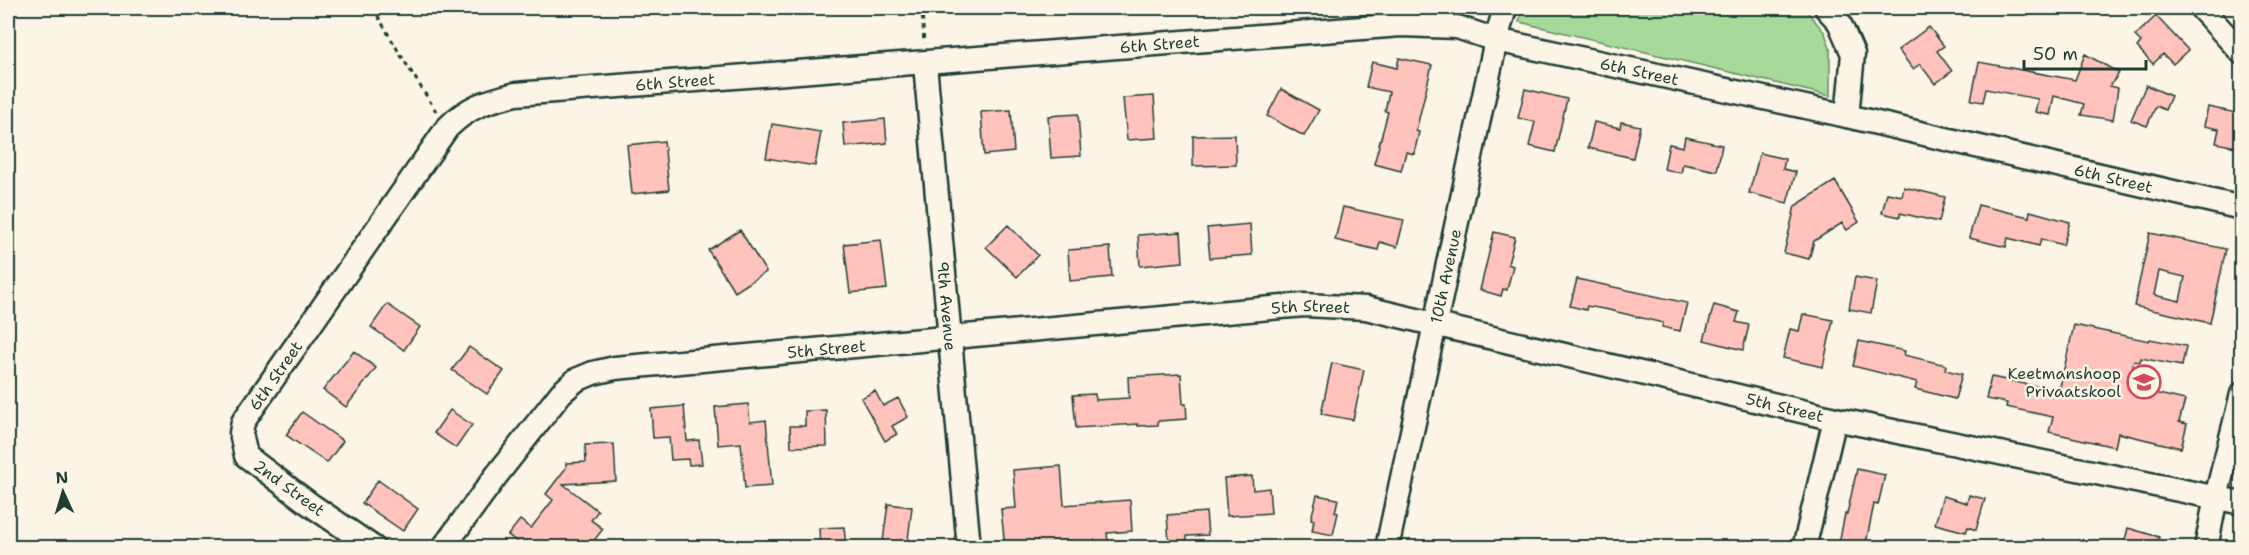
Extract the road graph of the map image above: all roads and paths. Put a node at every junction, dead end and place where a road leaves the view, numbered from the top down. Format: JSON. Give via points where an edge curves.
{"nodes":[{"id":1,"x":373,"y":8,"type":"edge"},
{"id":2,"x":922,"y":8,"type":"edge"},
{"id":3,"x":1505,"y":8,"type":"edge"},
{"id":4,"x":1826,"y":8,"type":"edge"},
{"id":5,"x":2201,"y":8,"type":"edge"},
{"id":6,"x":1496,"y":40,"type":"junction"},
{"id":7,"x":2241,"y":53,"type":"edge"},
{"id":8,"x":925,"y":64,"type":"junction"},
{"id":9,"x":1847,"y":116,"type":"junction"},
{"id":10,"x":447,"y":128,"type":"junction"},
{"id":11,"x":2241,"y":208,"type":"edge"},
{"id":12,"x":1436,"y":324,"type":"junction"},
{"id":13,"x":950,"y":336,"type":"junction"},
{"id":14,"x":2241,"y":393,"type":"edge"},
{"id":15,"x":1835,"y":419,"type":"junction"},
{"id":16,"x":242,"y":443,"type":"joint"},
{"id":17,"x":2216,"y":497,"type":"junction"},
{"id":18,"x":2241,"y":503,"type":"edge"},
{"id":19,"x":374,"y":548,"type":"edge"},
{"id":20,"x":443,"y":548,"type":"edge"},
{"id":21,"x":969,"y":548,"type":"edge"},
{"id":22,"x":1387,"y":548,"type":"edge"},
{"id":23,"x":1804,"y":548,"type":"edge"},
{"id":24,"x":2206,"y":548,"type":"edge"}],
"edges":[{"from":1,"to":10,"type":"path"},
{"from":2,"to":8,"type":"path"},
{"from":3,"to":6,"type":"street","name":"10th Avenue"},
{"from":4,"to":9,"type":"street","via":[[1839,22],[1852,54]]},
{"from":5,"to":7,"type":"street"},
{"from":6,"to":8,"type":"street","name":"6th Street","via":[[1457,27],[1401,25]]},
{"from":6,"to":9,"type":"street","name":"6th Street"},
{"from":6,"to":12,"type":"street","name":"10th Avenue"},
{"from":8,"to":10,"type":"street","name":"6th Street","via":[[516,94],[478,104]]},
{"from":8,"to":13,"type":"street","name":"9th Avenue"},
{"from":9,"to":11,"type":"street","name":"6th Street"},
{"from":10,"to":16,"type":"street","name":"6th Street","via":[[243,422]]},
{"from":12,"to":13,"type":"street","name":"5th Street","via":[[1366,308],[1304,305]]},
{"from":12,"to":15,"type":"street","name":"5th Street"},
{"from":12,"to":22,"type":"street","name":"10th Avenue"},
{"from":13,"to":20,"type":"street","name":"5th Street","via":[[593,372],[561,393]]},
{"from":13,"to":21,"type":"street","name":"9th Avenue"},
{"from":14,"to":17,"type":"street"},
{"from":15,"to":17,"type":"street","name":"5th Street"},
{"from":15,"to":23,"type":"street"},
{"from":16,"to":19,"type":"street","name":"2nd Street","via":[[246,456]]},
{"from":17,"to":18,"type":"street","name":"5th Street"},
{"from":17,"to":24,"type":"street"}]}
